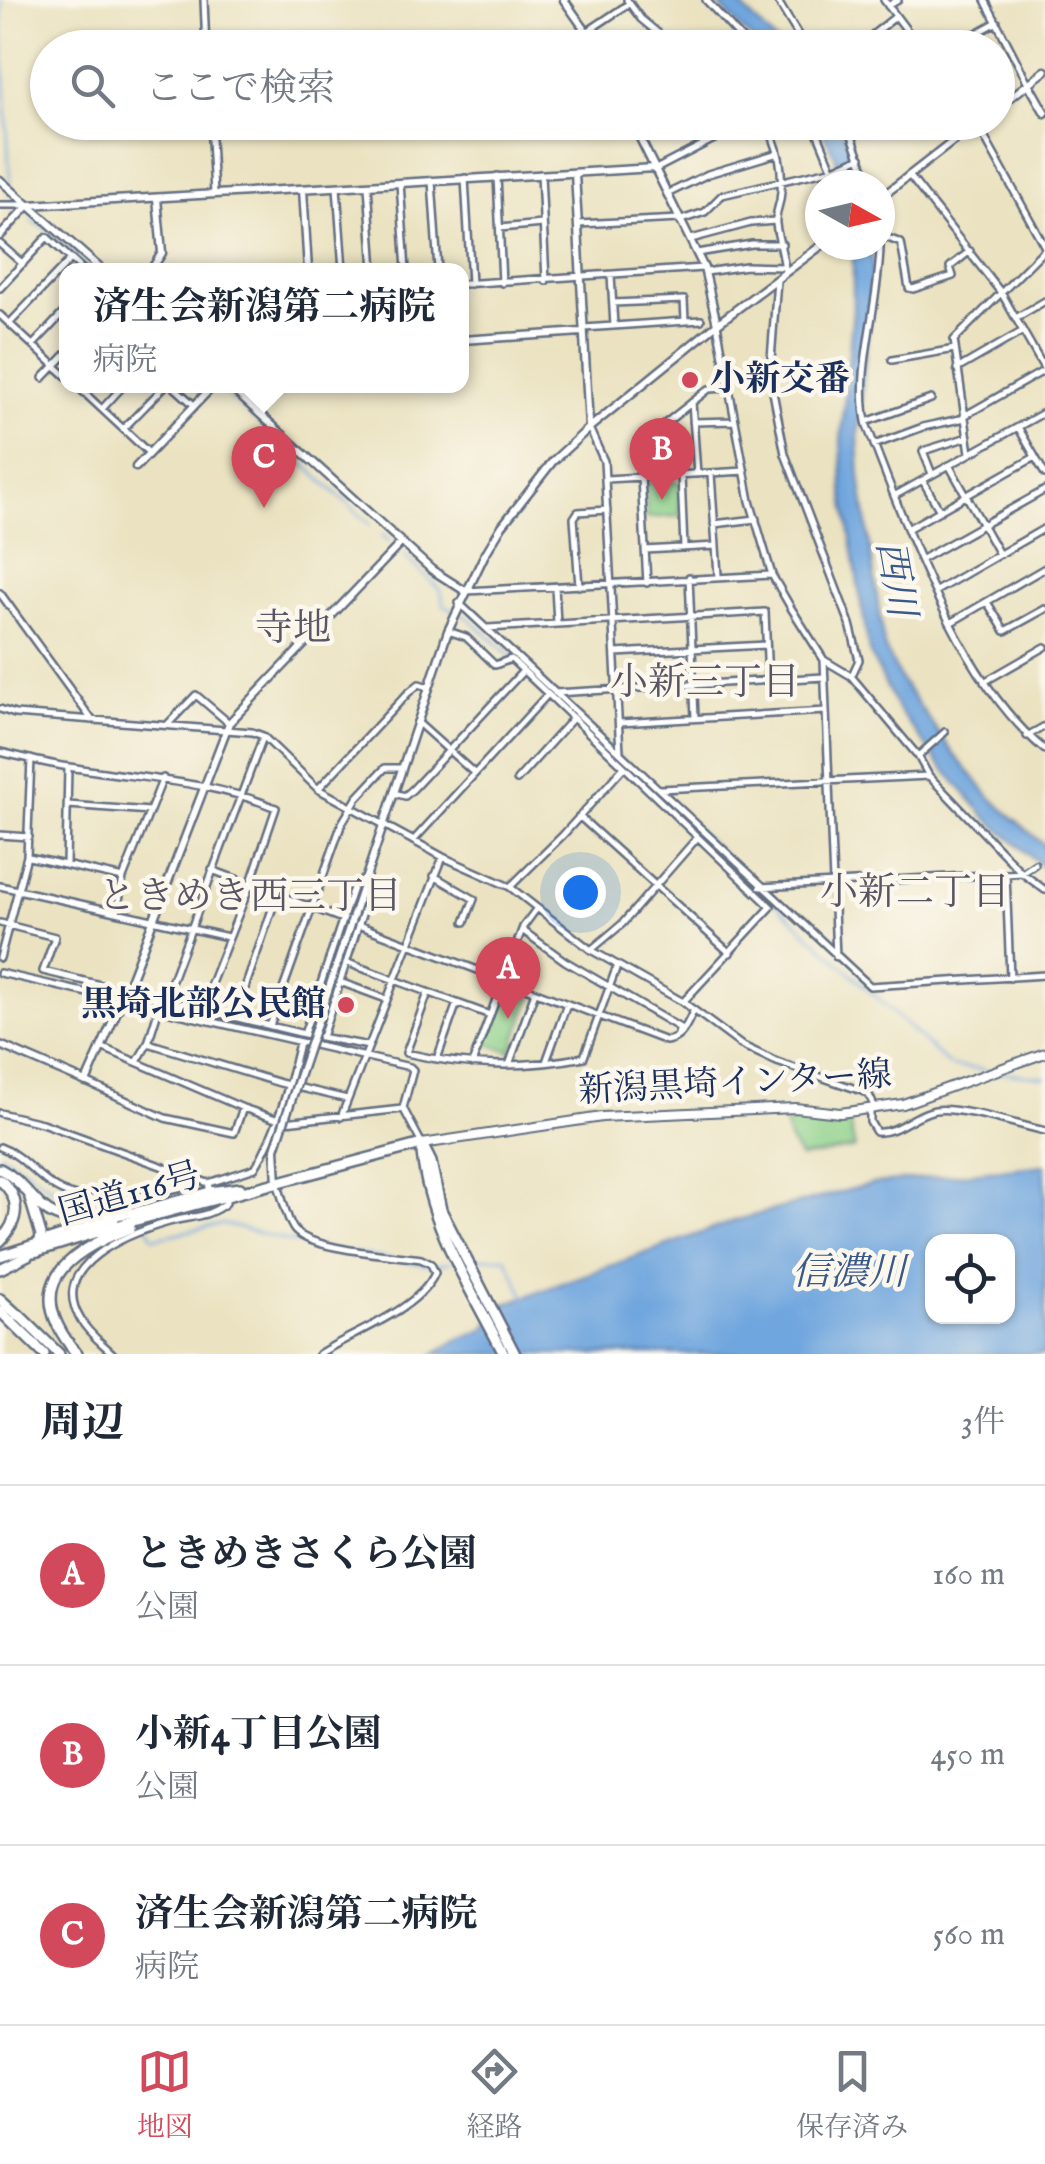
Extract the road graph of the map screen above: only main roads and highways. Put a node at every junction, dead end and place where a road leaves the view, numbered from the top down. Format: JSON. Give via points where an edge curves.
{"nodes":[{"id":1,"x":1045,"y":1053,"type":"edge"},
{"id":2,"x":422,"y":1144,"type":"junction"},
{"id":3,"x":0,"y":1170,"type":"edge"},
{"id":4,"x":0,"y":1180,"type":"edge"},
{"id":5,"x":277,"y":1183,"type":"junction"},
{"id":6,"x":24,"y":1187,"type":"junction"},
{"id":7,"x":176,"y":1210,"type":"junction"},
{"id":8,"x":139,"y":1212,"type":"junction"},
{"id":9,"x":0,"y":1241,"type":"edge"},
{"id":10,"x":452,"y":1246,"type":"junction"},
{"id":11,"x":35,"y":1249,"type":"junction"},
{"id":12,"x":0,"y":1256,"type":"edge"},
{"id":13,"x":0,"y":1267,"type":"edge"},
{"id":14,"x":0,"y":1296,"type":"edge"},
{"id":15,"x":0,"y":1312,"type":"edge"},
{"id":16,"x":44,"y":1354,"type":"edge"},
{"id":17,"x":59,"y":1354,"type":"edge"},
{"id":18,"x":78,"y":1354,"type":"edge"},
{"id":19,"x":504,"y":1354,"type":"edge"},
{"id":20,"x":515,"y":1354,"type":"edge"}],
"edges":[{"from":1,"to":2,"type":"main road","name":"新潟黒埼インター線","via":[[903,1104],[840,1113],[795,1108],[602,1116]]},
{"from":2,"to":5,"type":"highway","name":"国道116号"},
{"from":2,"to":10,"type":"highway"},
{"from":3,"to":6,"type":"highway"},
{"from":4,"to":9,"type":"highway","via":[[13,1194],[16,1214]]},
{"from":5,"to":7,"type":"highway","name":"国道116号"},
{"from":5,"to":8,"type":"highway","name":"国道116号","via":[[209,1188]]},
{"from":6,"to":8,"type":"highway","via":[[62,1218]]},
{"from":6,"to":11,"type":"highway","via":[[40,1228]]},
{"from":7,"to":11,"type":"highway","name":"国道116号"},
{"from":7,"to":18,"type":"highway","via":[[84,1248],[54,1279],[53,1315]]},
{"from":8,"to":11,"type":"highway","name":"国道116号"},
{"from":10,"to":19,"type":"highway"},
{"from":10,"to":20,"type":"highway"},
{"from":11,"to":12,"type":"highway","name":"国道116号"},
{"from":11,"to":13,"type":"highway"},
{"from":14,"to":17,"type":"highway"},
{"from":15,"to":16,"type":"highway"}]}
